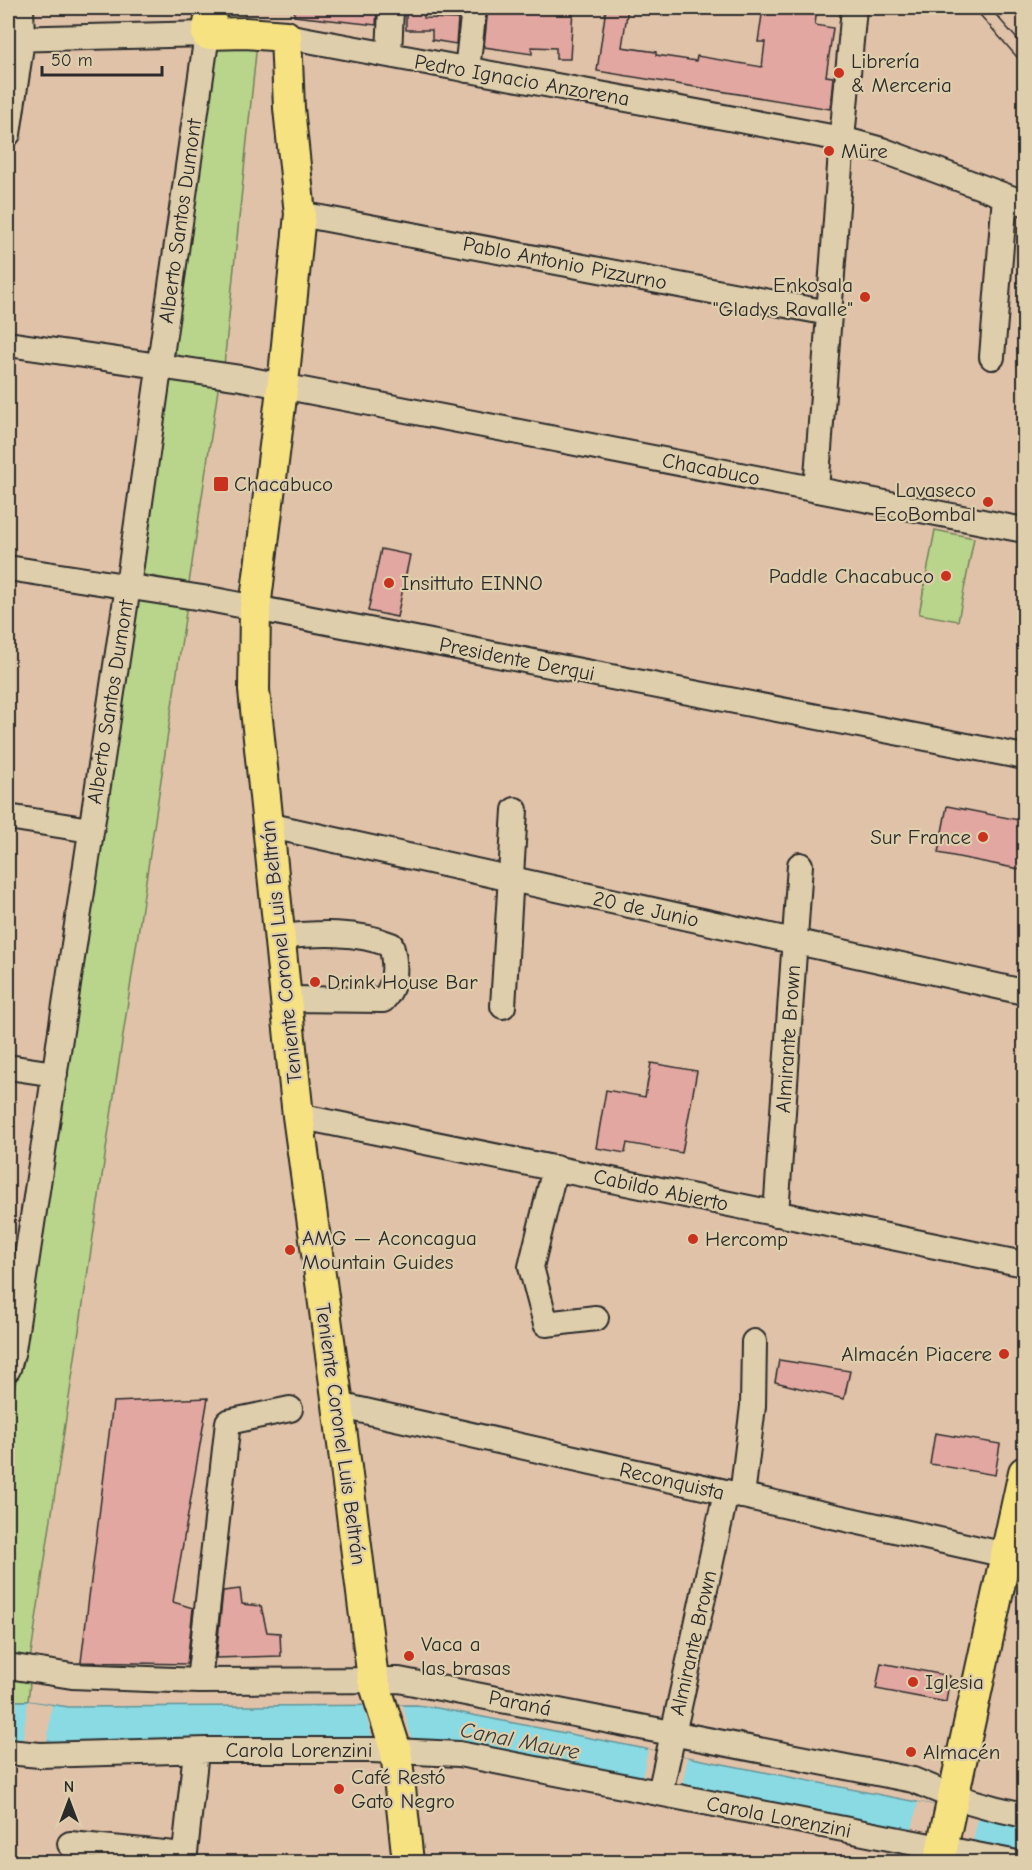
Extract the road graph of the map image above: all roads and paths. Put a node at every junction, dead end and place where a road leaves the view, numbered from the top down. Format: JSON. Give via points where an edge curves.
{"nodes":[{"id":1,"x":21,"y":8,"type":"edge"},
{"id":2,"x":391,"y":8,"type":"edge"},
{"id":3,"x":474,"y":8,"type":"edge"},
{"id":4,"x":854,"y":8,"type":"edge"},
{"id":5,"x":210,"y":21,"type":"edge"},
{"id":6,"x":286,"y":36,"type":"junction"},
{"id":7,"x":15,"y":39,"type":"edge"},
{"id":8,"x":389,"y":55,"type":"junction"},
{"id":9,"x":467,"y":70,"type":"junction"},
{"id":10,"x":8,"y":134,"type":"edge"},
{"id":11,"x":842,"y":139,"type":"junction"},
{"id":12,"x":1015,"y":200,"type":"edge"},
{"id":13,"x":300,"y":214,"type":"junction"},
{"id":14,"x":829,"y":313,"type":"junction"},
{"id":15,"x":8,"y":344,"type":"edge"},
{"id":16,"x":992,"y":357,"type":"dead end"},
{"id":17,"x":159,"y":366,"type":"junction"},
{"id":18,"x":283,"y":386,"type":"junction"},
{"id":19,"x":816,"y":490,"type":"junction"},
{"id":20,"x":1024,"y":530,"type":"edge"},
{"id":21,"x":8,"y":568,"type":"edge"},
{"id":22,"x":128,"y":586,"type":"junction"},
{"id":23,"x":255,"y":608,"type":"junction"},
{"id":24,"x":1024,"y":757,"type":"edge"},
{"id":25,"x":515,"y":810,"type":"dead end"},
{"id":26,"x":8,"y":817,"type":"edge"},
{"id":27,"x":267,"y":825,"type":"junction"},
{"id":28,"x":90,"y":830,"type":"junction"},
{"id":29,"x":800,"y":865,"type":"dead end"},
{"id":30,"x":511,"y":879,"type":"junction"},
{"id":31,"x":280,"y":937,"type":"junction"},
{"id":32,"x":795,"y":942,"type":"junction"},
{"id":33,"x":1024,"y":992,"type":"edge"},
{"id":34,"x":287,"y":999,"type":"junction"},
{"id":35,"x":503,"y":1006,"type":"dead end"},
{"id":36,"x":8,"y":1066,"type":"edge"},
{"id":37,"x":55,"y":1074,"type":"junction"},
{"id":38,"x":298,"y":1116,"type":"junction"},
{"id":39,"x":555,"y":1168,"type":"junction"},
{"id":40,"x":776,"y":1214,"type":"junction"},
{"id":41,"x":1024,"y":1264,"type":"edge"},
{"id":42,"x":596,"y":1318,"type":"dead end"},
{"id":43,"x":754,"y":1342,"type":"dead end"},
{"id":44,"x":9,"y":1356,"type":"edge"},
{"id":45,"x":338,"y":1405,"type":"junction"},
{"id":46,"x":290,"y":1409,"type":"dead end"},
{"id":47,"x":1024,"y":1472,"type":"edge"},
{"id":48,"x":734,"y":1495,"type":"junction"},
{"id":49,"x":1016,"y":1557,"type":"edge"},
{"id":50,"x":8,"y":1666,"type":"edge"},
{"id":51,"x":200,"y":1681,"type":"junction"},
{"id":52,"x":378,"y":1692,"type":"junction"},
{"id":53,"x":670,"y":1743,"type":"junction"},
{"id":54,"x":395,"y":1746,"type":"junction"},
{"id":55,"x":196,"y":1751,"type":"junction"},
{"id":56,"x":8,"y":1752,"type":"edge"},
{"id":57,"x":661,"y":1787,"type":"junction"},
{"id":58,"x":1024,"y":1815,"type":"edge"},
{"id":59,"x":946,"y":1831,"type":"edge"},
{"id":60,"x":70,"y":1844,"type":"dead end"},
{"id":61,"x":184,"y":1859,"type":"edge"},
{"id":62,"x":408,"y":1863,"type":"edge"},
{"id":63,"x":1012,"y":1863,"type":"edge"}],
"edges":[{"from":1,"to":7,"type":"street"},
{"from":2,"to":8,"type":"street"},
{"from":3,"to":9,"type":"street"},
{"from":4,"to":11,"type":"street"},
{"from":5,"to":6,"type":"main road","name":"Pedro Ignacio Anzorena","via":[[245,33]]},
{"from":5,"to":7,"type":"street","name":"Pedro Ignacio Anzorena"},
{"from":5,"to":17,"type":"street","name":"Alberto Santos Dumont"},
{"from":6,"to":8,"type":"street","name":"Pedro Ignacio Anzorena"},
{"from":6,"to":13,"type":"main road","name":"Teniente Coronel Luis Beltrán"},
{"from":7,"to":10,"type":"street"},
{"from":8,"to":9,"type":"street","name":"Pedro Ignacio Anzorena"},
{"from":9,"to":11,"type":"street","name":"Pedro Ignacio Anzorena"},
{"from":11,"to":12,"type":"street","name":"Pedro Ignacio Anzorena"},
{"from":11,"to":14,"type":"street"},
{"from":12,"to":16,"type":"street"},
{"from":13,"to":14,"type":"street","name":"Pablo Antonio Pizzurno"},
{"from":13,"to":18,"type":"main road","name":"Teniente Coronel Luis Beltrán"},
{"from":14,"to":19,"type":"street"},
{"from":15,"to":17,"type":"street","name":"Chacabuco"},
{"from":17,"to":18,"type":"street","name":"Chacabuco"},
{"from":17,"to":22,"type":"street","name":"Alberto Santos Dumont"},
{"from":18,"to":19,"type":"street","name":"Chacabuco"},
{"from":18,"to":23,"type":"main road","name":"Teniente Coronel Luis Beltrán"},
{"from":19,"to":20,"type":"street","name":"Chacabuco"},
{"from":21,"to":22,"type":"street","name":"Presidente Derqui"},
{"from":22,"to":23,"type":"street","name":"Presidente Derqui"},
{"from":22,"to":28,"type":"street","name":"Alberto Santos Dumont"},
{"from":23,"to":24,"type":"street","name":"Presidente Derqui"},
{"from":23,"to":27,"type":"main road","name":"Teniente Coronel Luis Beltrán","via":[[254,690]]},
{"from":25,"to":30,"type":"street"},
{"from":26,"to":28,"type":"street"},
{"from":27,"to":30,"type":"street","name":"20 de Junio"},
{"from":27,"to":31,"type":"main road","name":"Teniente Coronel Luis Beltrán"},
{"from":28,"to":37,"type":"street","name":"Alberto Santos Dumont"},
{"from":29,"to":32,"type":"street","name":"Almirante Brown"},
{"from":30,"to":32,"type":"street","name":"20 de Junio"},
{"from":30,"to":35,"type":"street"},
{"from":31,"to":34,"type":"main road","name":"Teniente Coronel Luis Beltrán"},
{"from":31,"to":34,"type":"street","via":[[327,934],[377,940],[391,945],[395,959],[391,991],[383,1000]]},
{"from":32,"to":33,"type":"street","name":"20 de Junio"},
{"from":32,"to":40,"type":"street","name":"Almirante Brown"},
{"from":34,"to":38,"type":"main road","name":"Teniente Coronel Luis Beltrán"},
{"from":36,"to":37,"type":"street"},
{"from":37,"to":44,"type":"street","name":"Alberto Santos Dumont"},
{"from":38,"to":39,"type":"street","name":"Cabildo Abierto"},
{"from":38,"to":45,"type":"main road","name":"Teniente Coronel Luis Beltrán"},
{"from":39,"to":40,"type":"street","name":"Cabildo Abierto"},
{"from":39,"to":42,"type":"street","via":[[531,1267],[546,1324]]},
{"from":40,"to":41,"type":"street","name":"Cabildo Abierto"},
{"from":43,"to":48,"type":"street","name":"Almirante Brown","via":[[753,1406]]},
{"from":45,"to":48,"type":"street","name":"Reconquista"},
{"from":45,"to":52,"type":"main road","name":"Teniente Coronel Luis Beltrán"},
{"from":46,"to":51,"type":"street","via":[[228,1422]]},
{"from":47,"to":49,"type":"main road"},
{"from":48,"to":49,"type":"street","name":"Reconquista"},
{"from":48,"to":53,"type":"street","name":"Almirante Brown"},
{"from":49,"to":59,"type":"main road"},
{"from":50,"to":51,"type":"street","name":"Paraná","via":[[72,1676]]},
{"from":51,"to":52,"type":"street","name":"Paraná"},
{"from":52,"to":53,"type":"street","name":"Paraná","via":[[399,1680]]},
{"from":52,"to":54,"type":"main road","name":"Teniente Coronel Luis Beltrán"},
{"from":53,"to":57,"type":"street","name":"Almirante Brown"},
{"from":53,"to":59,"type":"street","name":"Paraná","via":[[913,1780]]},
{"from":54,"to":55,"type":"street","name":"Carola Lorenzini"},
{"from":54,"to":57,"type":"street","name":"Carola Lorenzini"},
{"from":54,"to":62,"type":"main road","name":"Teniente Coronel Luis Beltrán"},
{"from":55,"to":56,"type":"street","name":"Carola Lorenzini","via":[[40,1755]]},
{"from":55,"to":61,"type":"street"},
{"from":57,"to":59,"type":"street","name":"Carola Lorenzini"},
{"from":58,"to":59,"type":"street","via":[[984,1807]]},
{"from":59,"to":63,"type":"street"},
{"from":60,"to":61,"type":"street"}]}
